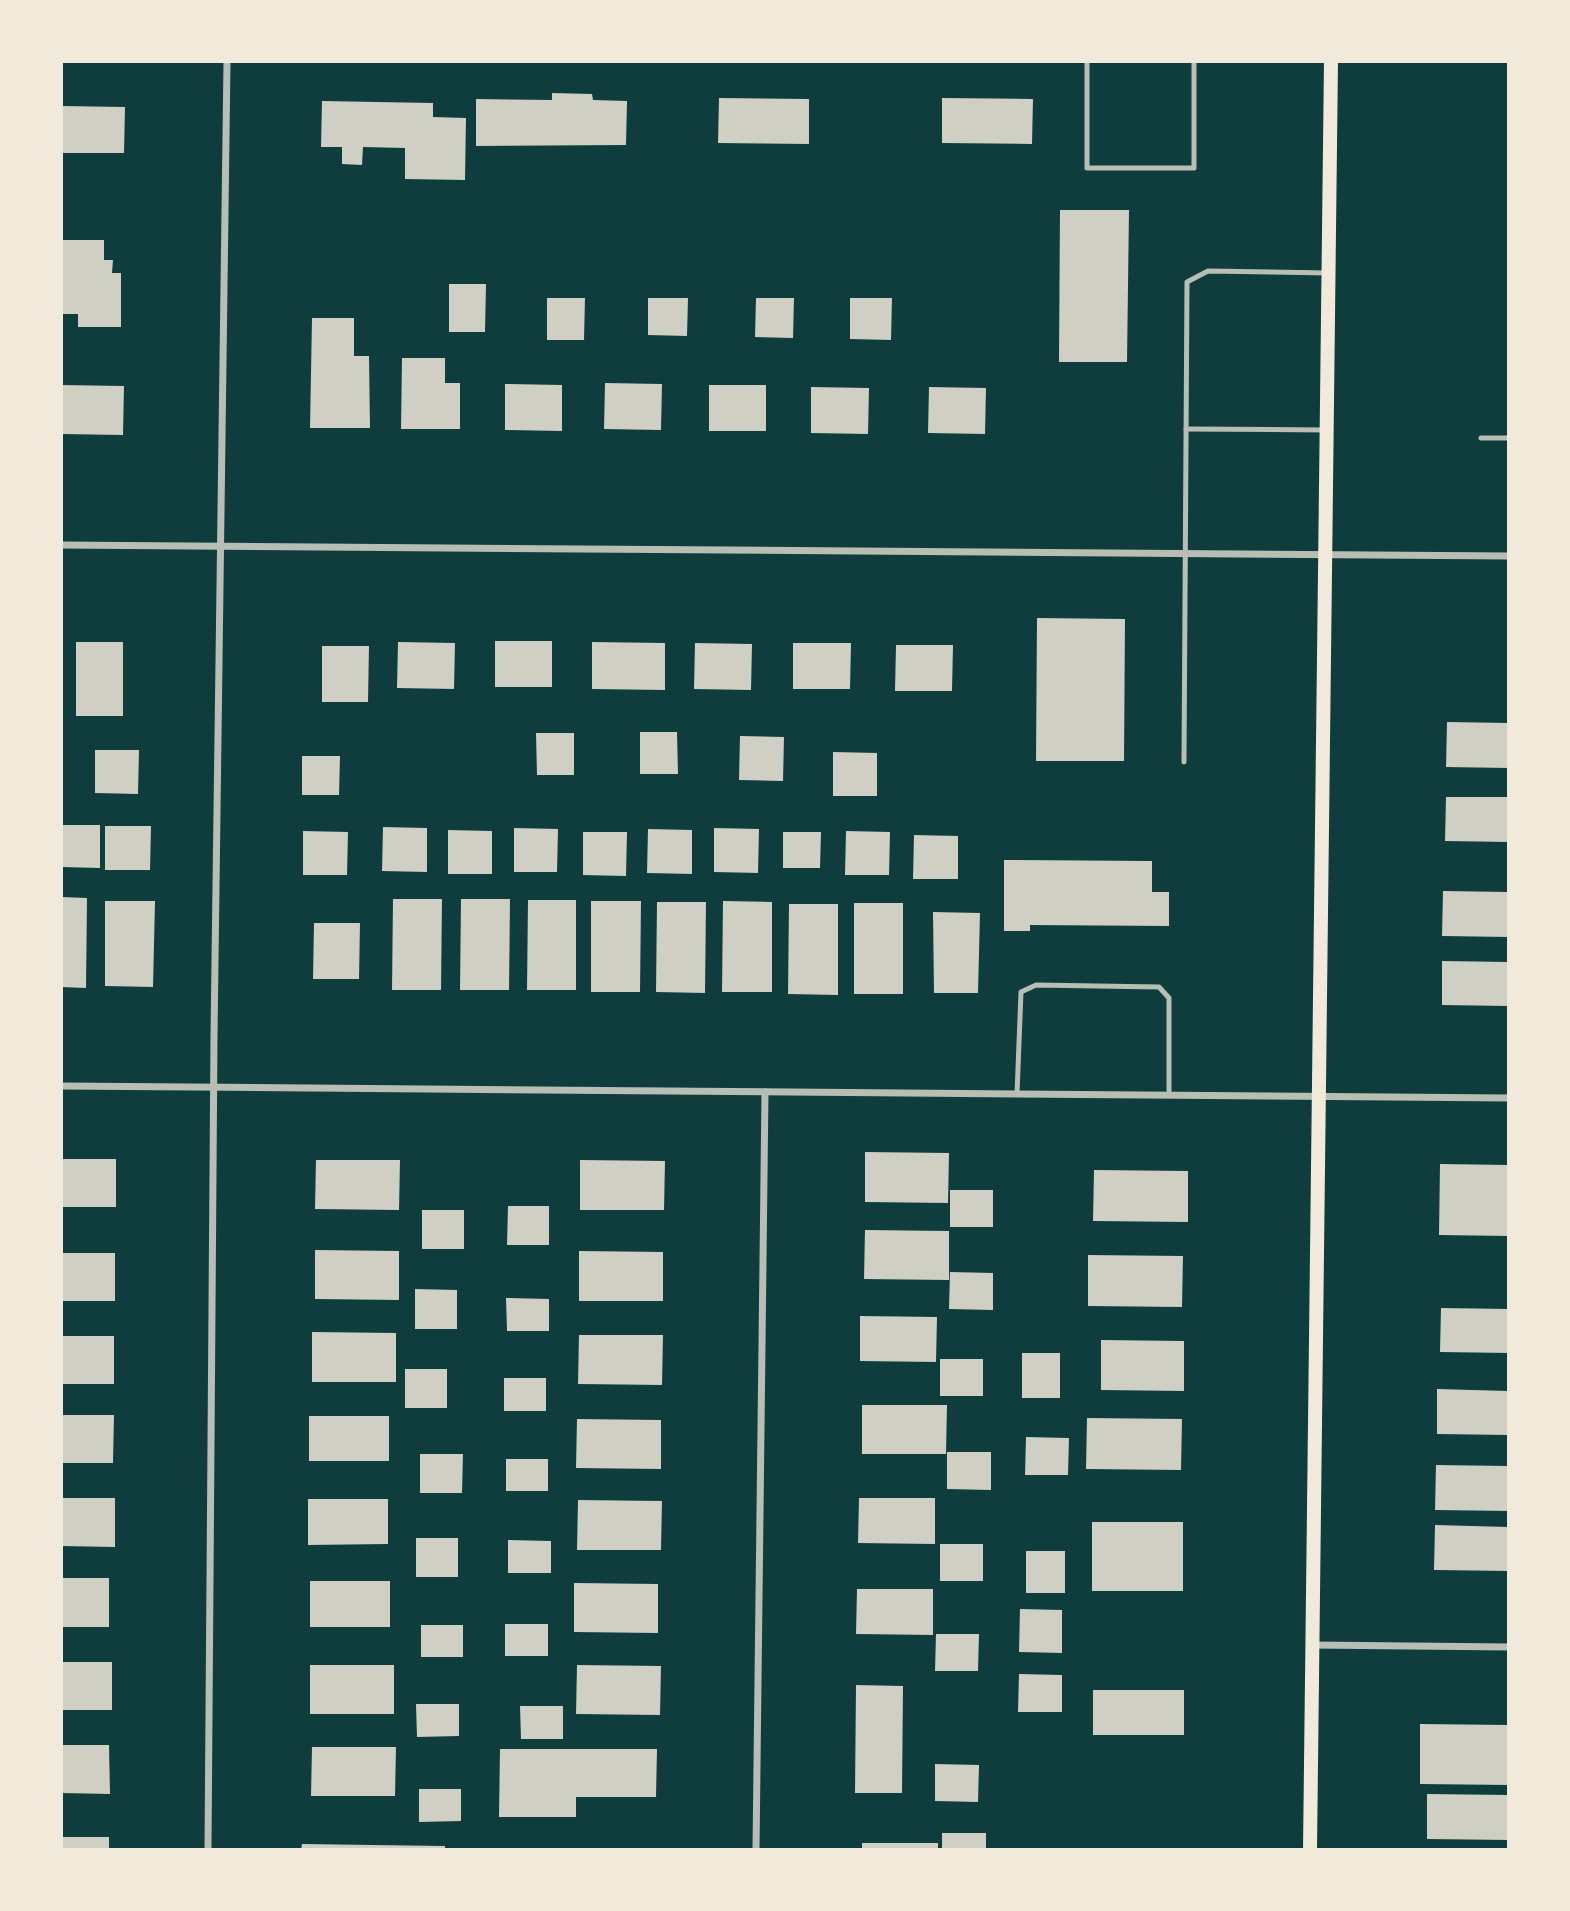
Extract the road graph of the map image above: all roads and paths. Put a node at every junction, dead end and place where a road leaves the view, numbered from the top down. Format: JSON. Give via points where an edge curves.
{"nodes":[{"id":1,"x":227,"y":61,"type":"edge"},
{"id":2,"x":1087,"y":61,"type":"edge"},
{"id":3,"x":1194,"y":61,"type":"edge"},
{"id":4,"x":1331,"y":61,"type":"edge"},
{"id":5,"x":1329,"y":272,"type":"junction"},
{"id":6,"x":1186,"y":429,"type":"junction"},
{"id":7,"x":1327,"y":430,"type":"junction"},
{"id":8,"x":1481,"y":438,"type":"dead end"},
{"id":9,"x":1509,"y":438,"type":"edge"},
{"id":10,"x":61,"y":545,"type":"edge"},
{"id":11,"x":220,"y":547,"type":"junction"},
{"id":12,"x":1185,"y":554,"type":"junction"},
{"id":13,"x":1325,"y":555,"type":"junction"},
{"id":14,"x":1509,"y":556,"type":"edge"},
{"id":15,"x":1185,"y":762,"type":"dead end"},
{"id":16,"x":214,"y":1085,"type":"junction"},
{"id":17,"x":61,"y":1086,"type":"edge"},
{"id":18,"x":765,"y":1092,"type":"junction"},
{"id":19,"x":1017,"y":1094,"type":"junction"},
{"id":20,"x":1169,"y":1095,"type":"junction"},
{"id":21,"x":1319,"y":1097,"type":"junction"},
{"id":22,"x":1509,"y":1098,"type":"edge"},
{"id":23,"x":1312,"y":1645,"type":"junction"},
{"id":24,"x":1509,"y":1647,"type":"edge"},
{"id":25,"x":208,"y":1850,"type":"edge"},
{"id":26,"x":756,"y":1850,"type":"edge"},
{"id":27,"x":1310,"y":1850,"type":"edge"}],
"edges":[{"from":1,"to":11,"type":"street"},
{"from":2,"to":3,"type":"lane","via":[[1087,168],[1194,168]]},
{"from":4,"to":5,"type":"main road"},
{"from":5,"to":6,"type":"lane","via":[[1208,271],[1187,282]]},
{"from":5,"to":7,"type":"main road"},
{"from":6,"to":7,"type":"lane"},
{"from":6,"to":12,"type":"lane"},
{"from":7,"to":13,"type":"main road"},
{"from":8,"to":9,"type":"lane"},
{"from":10,"to":11,"type":"street"},
{"from":11,"to":12,"type":"street"},
{"from":11,"to":16,"type":"street"},
{"from":12,"to":13,"type":"street"},
{"from":12,"to":15,"type":"lane"},
{"from":13,"to":14,"type":"street"},
{"from":13,"to":21,"type":"main road"},
{"from":16,"to":17,"type":"street"},
{"from":16,"to":18,"type":"street"},
{"from":16,"to":25,"type":"street"},
{"from":18,"to":19,"type":"street"},
{"from":18,"to":26,"type":"street"},
{"from":19,"to":20,"type":"street"},
{"from":19,"to":20,"type":"lane","via":[[1021,992],[1036,985],[1159,987],[1169,998]]},
{"from":20,"to":21,"type":"street"},
{"from":21,"to":22,"type":"street"},
{"from":21,"to":23,"type":"main road"},
{"from":23,"to":24,"type":"street"},
{"from":23,"to":27,"type":"main road"}]}
